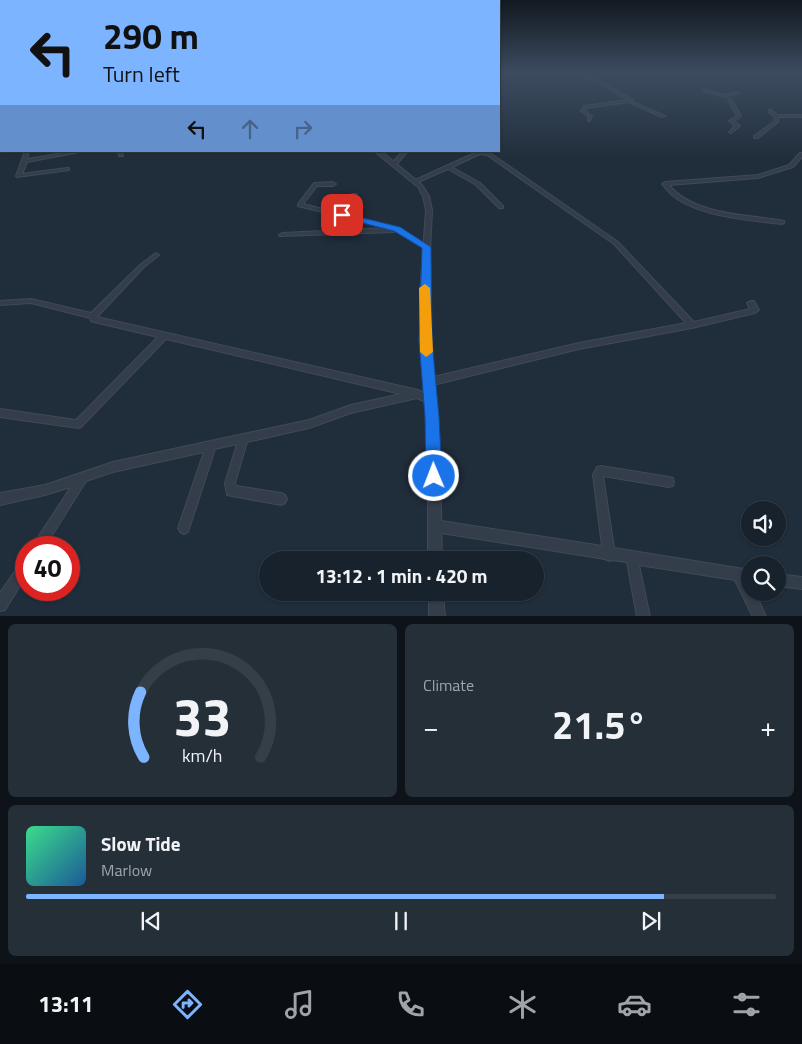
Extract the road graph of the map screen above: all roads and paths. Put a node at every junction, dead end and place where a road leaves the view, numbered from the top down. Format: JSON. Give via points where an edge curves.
{"nodes":[{"id":1,"x":608,"y":103,"type":"edge"},
{"id":2,"x":635,"y":103,"type":"edge"},
{"id":3,"x":732,"y":103,"type":"edge"},
{"id":4,"x":788,"y":110,"type":"dead end"},
{"id":5,"x":770,"y":111,"type":"dead end"},
{"id":6,"x":663,"y":116,"type":"dead end"},
{"id":7,"x":776,"y":116,"type":"junction"},
{"id":8,"x":792,"y":116,"type":"junction"},
{"id":9,"x":802,"y":116,"type":"edge"},
{"id":10,"x":589,"y":120,"type":"dead end"},
{"id":11,"x":732,"y":132,"type":"dead end"},
{"id":12,"x":756,"y":137,"type":"dead end"},
{"id":13,"x":27,"y":152,"type":"edge"},
{"id":14,"x":77,"y":152,"type":"edge"},
{"id":15,"x":378,"y":152,"type":"edge"},
{"id":16,"x":405,"y":152,"type":"edge"},
{"id":17,"x":802,"y":154,"type":"edge"},
{"id":18,"x":25,"y":160,"type":"junction"},
{"id":19,"x":394,"y":164,"type":"junction"},
{"id":20,"x":448,"y":167,"type":"junction"},
{"id":21,"x":67,"y":169,"type":"dead end"},
{"id":22,"x":416,"y":181,"type":"junction"},
{"id":23,"x":333,"y":184,"type":"dead end"},
{"id":24,"x":354,"y":195,"type":"dead end"},
{"id":25,"x":501,"y":207,"type":"dead end"},
{"id":26,"x":342,"y":215,"type":"junction"},
{"id":27,"x":782,"y":222,"type":"dead end"},
{"id":28,"x":397,"y":229,"type":"junction"},
{"id":29,"x":282,"y":234,"type":"dead end"},
{"id":30,"x":426,"y":247,"type":"junction"},
{"id":31,"x":156,"y":255,"type":"dead end"},
{"id":32,"x":0,"y":302,"type":"edge"},
{"id":33,"x":751,"y":303,"type":"dead end"},
{"id":34,"x":93,"y":316,"type":"junction"},
{"id":35,"x":692,"y":325,"type":"junction"},
{"id":36,"x":164,"y":336,"type":"junction"},
{"id":37,"x":429,"y":382,"type":"junction"},
{"id":38,"x":418,"y":394,"type":"junction"},
{"id":39,"x":430,"y":400,"type":"junction"},
{"id":40,"x":0,"y":413,"type":"edge"},
{"id":41,"x":243,"y":440,"type":"junction"},
{"id":42,"x":211,"y":446,"type":"junction"},
{"id":43,"x":83,"y":477,"type":"junction"},
{"id":44,"x":669,"y":482,"type":"dead end"},
{"id":45,"x":281,"y":498,"type":"dead end"},
{"id":46,"x":0,"y":499,"type":"edge"},
{"id":47,"x":435,"y":526,"type":"junction"},
{"id":48,"x":184,"y":528,"type":"dead end"},
{"id":49,"x":46,"y":536,"type":"edge"},
{"id":50,"x":435,"y":551,"type":"edge"},
{"id":51,"x":609,"y":555,"type":"junction"},
{"id":52,"x":632,"y":558,"type":"junction"},
{"id":53,"x":741,"y":575,"type":"edge"},
{"id":54,"x":786,"y":581,"type":"edge"},
{"id":55,"x":15,"y":582,"type":"edge"},
{"id":56,"x":802,"y":584,"type":"edge"},
{"id":57,"x":436,"y":601,"type":"edge"},
{"id":58,"x":754,"y":601,"type":"edge"},
{"id":59,"x":0,"y":605,"type":"edge"},
{"id":60,"x":437,"y":616,"type":"edge"},
{"id":61,"x":644,"y":616,"type":"edge"},
{"id":62,"x":760,"y":616,"type":"edge"}],
"edges":[{"from":1,"to":10,"type":"street","via":[[585,107],[583,111],[590,116]]},
{"from":2,"to":6,"type":"street"},
{"from":3,"to":11,"type":"street","via":[[739,116],[731,121],[738,126]]},
{"from":4,"to":8,"type":"street"},
{"from":5,"to":7,"type":"street"},
{"from":7,"to":8,"type":"street"},
{"from":7,"to":12,"type":"street","via":[[777,121]]},
{"from":8,"to":9,"type":"street"},
{"from":13,"to":18,"type":"street"},
{"from":14,"to":18,"type":"street"},
{"from":15,"to":19,"type":"street"},
{"from":16,"to":19,"type":"street"},
{"from":17,"to":27,"type":"street","via":[[791,166],[758,176],[666,184],[680,196],[721,215]]},
{"from":18,"to":21,"type":"street","via":[[19,176]]},
{"from":19,"to":22,"type":"street"},
{"from":20,"to":22,"type":"street"},
{"from":20,"to":25,"type":"street","via":[[480,186]]},
{"from":20,"to":35,"type":"street","via":[[479,153],[490,155],[616,243]]},
{"from":22,"to":30,"type":"street","via":[[428,201]]},
{"from":23,"to":26,"type":"street","via":[[317,183],[300,203]]},
{"from":24,"to":26,"type":"street"},
{"from":26,"to":28,"type":"street"},
{"from":28,"to":29,"type":"street"},
{"from":28,"to":30,"type":"street"},
{"from":30,"to":37,"type":"street","via":[[424,294]]},
{"from":31,"to":34,"type":"street"},
{"from":32,"to":34,"type":"street","via":[[31,301]]},
{"from":33,"to":35,"type":"street","via":[[755,310]]},
{"from":34,"to":36,"type":"street","via":[[97,321]]},
{"from":35,"to":37,"type":"street","via":[[580,346]]},
{"from":36,"to":38,"type":"street"},
{"from":36,"to":40,"type":"street","via":[[78,424]]},
{"from":37,"to":39,"type":"street"},
{"from":38,"to":39,"type":"street"},
{"from":38,"to":41,"type":"street","via":[[351,409],[316,422]]},
{"from":39,"to":47,"type":"street"},
{"from":41,"to":42,"type":"street"},
{"from":41,"to":45,"type":"street","via":[[230,483],[231,491]]},
{"from":42,"to":43,"type":"street","via":[[113,467]]},
{"from":42,"to":48,"type":"street"},
{"from":43,"to":46,"type":"street","via":[[45,490]]},
{"from":43,"to":49,"type":"street"},
{"from":44,"to":51,"type":"street","via":[[601,471],[598,475]]},
{"from":47,"to":50,"type":"street"},
{"from":47,"to":51,"type":"street"},
{"from":51,"to":52,"type":"street"},
{"from":52,"to":53,"type":"street"},
{"from":52,"to":61,"type":"street"},
{"from":54,"to":56,"type":"street"},
{"from":55,"to":59,"type":"street"},
{"from":57,"to":60,"type":"street"},
{"from":58,"to":62,"type":"street"}]}
